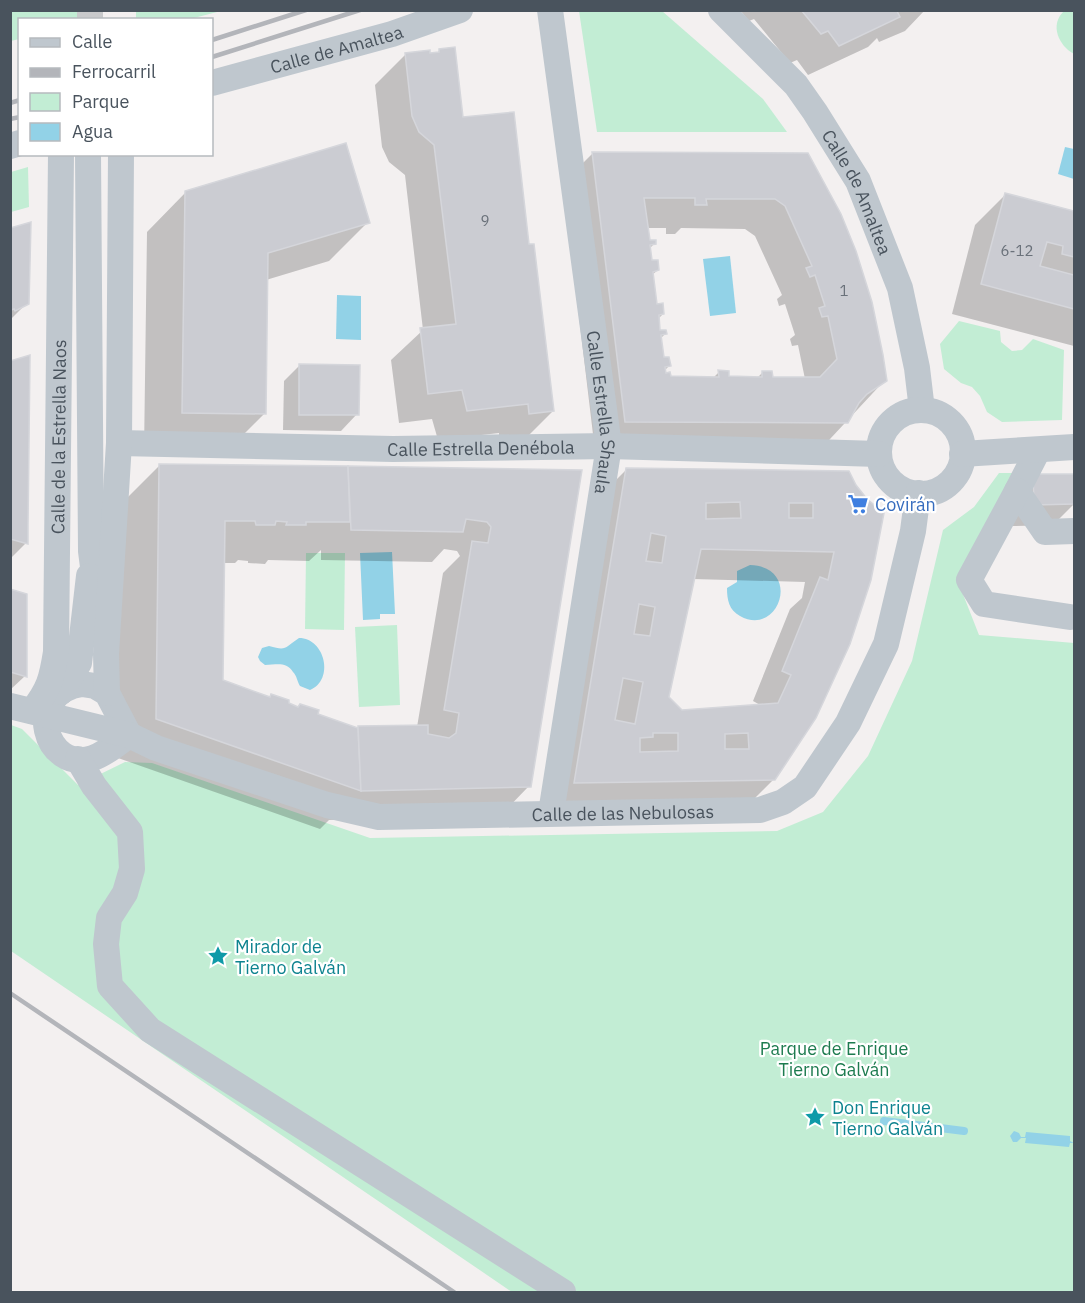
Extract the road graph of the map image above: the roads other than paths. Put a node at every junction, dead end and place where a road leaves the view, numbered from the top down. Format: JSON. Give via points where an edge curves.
{"nodes":[{"id":1,"x":460,"y":10,"type":"edge"},
{"id":2,"x":550,"y":10,"type":"edge"},
{"id":3,"x":721,"y":10,"type":"edge"},
{"id":4,"x":213,"y":83,"type":"edge"},
{"id":5,"x":61,"y":156,"type":"edge"},
{"id":6,"x":88,"y":156,"type":"edge"},
{"id":7,"x":121,"y":156,"type":"edge"},
{"id":8,"x":922,"y":410,"type":"junction"},
{"id":9,"x":118,"y":443,"type":"junction"},
{"id":10,"x":609,"y":446,"type":"junction"},
{"id":11,"x":1074,"y":447,"type":"edge"},
{"id":12,"x":1038,"y":450,"type":"junction"},
{"id":13,"x":879,"y":454,"type":"junction"},
{"id":14,"x":962,"y":454,"type":"junction"},
{"id":15,"x":1017,"y":492,"type":"junction"},
{"id":16,"x":918,"y":493,"type":"junction"},
{"id":17,"x":1074,"y":531,"type":"edge"},
{"id":18,"x":92,"y":551,"type":"junction"},
{"id":19,"x":1070,"y":617,"type":"dead end"},
{"id":20,"x":107,"y":629,"type":"junction"},
{"id":21,"x":62,"y":692,"type":"junction"},
{"id":22,"x":106,"y":693,"type":"junction"},
{"id":23,"x":29,"y":710,"type":"edge"},
{"id":24,"x":129,"y":735,"type":"junction"},
{"id":25,"x":78,"y":759,"type":"junction"},
{"id":26,"x":550,"y":813,"type":"junction"},
{"id":27,"x":563,"y":1293,"type":"edge"}],
"edges":[{"from":1,"to":4,"type":"street","name":"Calle de Amaltea","via":[[392,34]]},
{"from":2,"to":10,"type":"street","name":"Calle Estrella Shaula"},
{"from":3,"to":8,"type":"street","name":"Calle de Amaltea","via":[[796,85],[858,181],[900,288]]},
{"from":5,"to":23,"type":"street","name":"Calle de la Estrella Naos","via":[[56,652],[52,678],[44,695]]},
{"from":6,"to":18,"type":"street","name":"Calle de la Estrella Naos"},
{"from":7,"to":9,"type":"street","name":"Calle de la Estrella Naos"},
{"from":8,"to":13,"type":"street","via":[[902,415],[886,428]]},
{"from":8,"to":14,"type":"street","via":[[935,412],[951,424],[961,441]]},
{"from":9,"to":10,"type":"street","name":"Calle Estrella Denébola","via":[[393,449]]},
{"from":9,"to":20,"type":"street","name":"Calle de la Estrella Naos"},
{"from":10,"to":13,"type":"street","name":"Calle Estrella Denébola"},
{"from":10,"to":26,"type":"street","name":"Calle Estrella Shaula"},
{"from":11,"to":12,"type":"street"},
{"from":12,"to":14,"type":"street"},
{"from":12,"to":15,"type":"street"},
{"from":13,"to":16,"type":"street","via":[[881,466],[895,485]]},
{"from":14,"to":16,"type":"street","via":[[960,467],[948,483],[931,492]]},
{"from":15,"to":17,"type":"street","via":[[1045,531]]},
{"from":15,"to":19,"type":"street","via":[[969,580],[984,604]]},
{"from":16,"to":26,"type":"street","name":"Calle de las Nebulosas","via":[[886,644],[848,723],[805,787],[783,802],[760,810]]},
{"from":18,"to":20,"type":"street","name":"Calle de la Estrella Naos","via":[[100,620]]},
{"from":18,"to":21,"type":"street","name":"Calle de la Estrella Naos","via":[[79,663]]},
{"from":20,"to":22,"type":"street","name":"Calle de la Estrella Naos"},
{"from":21,"to":22,"type":"street","via":[[82,684]]},
{"from":21,"to":23,"type":"street","via":[[51,702]]},
{"from":22,"to":24,"type":"street"},
{"from":23,"to":24,"type":"street","name":"Calle de las Nebulosas"},
{"from":23,"to":25,"type":"street","via":[[57,749]]},
{"from":24,"to":25,"type":"street","via":[[92,759]]},
{"from":24,"to":26,"type":"street","name":"Calle de las Nebulosas","via":[[164,751],[327,806],[379,817]]},
{"from":25,"to":27,"type":"street","via":[[130,832],[132,869],[125,892],[109,918],[106,944],[110,986],[126,1004],[150,1030]]}]}
